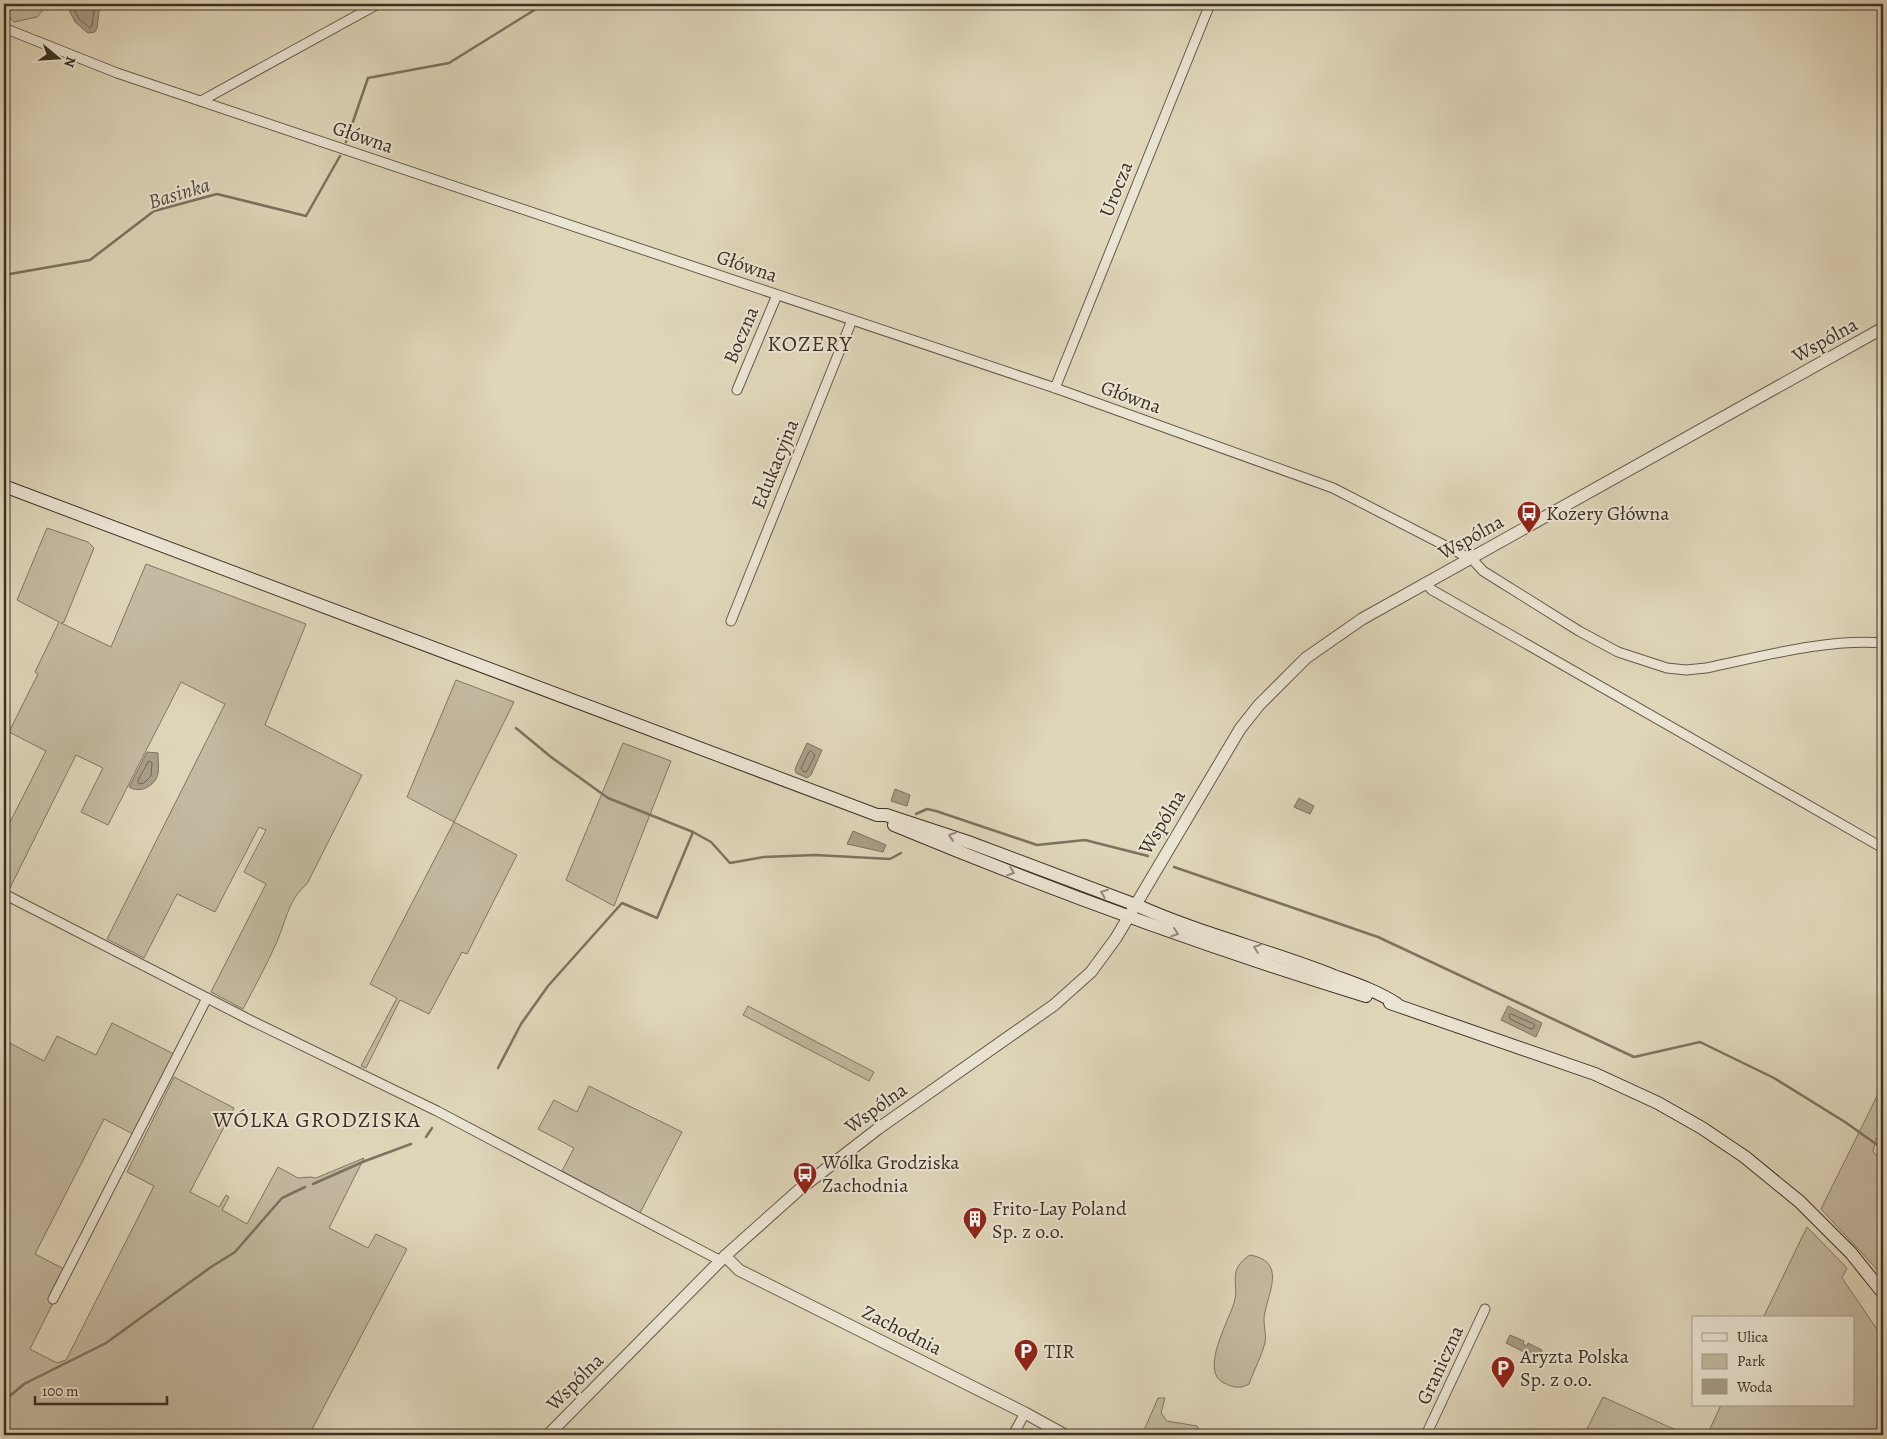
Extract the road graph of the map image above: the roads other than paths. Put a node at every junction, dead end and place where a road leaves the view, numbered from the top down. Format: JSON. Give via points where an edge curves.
{"nodes":[{"id":1,"x":378,"y":4,"type":"edge"},
{"id":2,"x":1210,"y":4,"type":"edge"},
{"id":3,"x":4,"y":28,"type":"edge"},
{"id":4,"x":201,"y":101,"type":"junction"},
{"id":5,"x":777,"y":295,"type":"junction"},
{"id":6,"x":852,"y":320,"type":"junction"},
{"id":7,"x":1883,"y":328,"type":"edge"},
{"id":8,"x":1055,"y":388,"type":"junction"},
{"id":9,"x":737,"y":390,"type":"dead end"},
{"id":10,"x":4,"y":486,"type":"edge"},
{"id":11,"x":1470,"y":558,"type":"junction"},
{"id":12,"x":1425,"y":583,"type":"junction"},
{"id":13,"x":731,"y":621,"type":"dead end"},
{"id":14,"x":1883,"y":643,"type":"edge"},
{"id":15,"x":1883,"y":848,"type":"edge"},
{"id":16,"x":4,"y":894,"type":"edge"},
{"id":17,"x":1132,"y":910,"type":"junction"},
{"id":18,"x":207,"y":998,"type":"junction"},
{"id":19,"x":723,"y":1259,"type":"junction"},
{"id":20,"x":1883,"y":1293,"type":"edge"},
{"id":21,"x":53,"y":1299,"type":"dead end"},
{"id":22,"x":1485,"y":1309,"type":"dead end"},
{"id":23,"x":1025,"y":1413,"type":"junction"},
{"id":24,"x":548,"y":1435,"type":"edge"},
{"id":25,"x":1013,"y":1435,"type":"edge"},
{"id":26,"x":1065,"y":1435,"type":"edge"},
{"id":27,"x":1426,"y":1435,"type":"edge"}],
"edges":[{"from":1,"to":4,"type":"street"},
{"from":2,"to":8,"type":"street","name":"Urocza"},
{"from":3,"to":4,"type":"street","name":"Główna","via":[[117,73]]},
{"from":4,"to":5,"type":"street","name":"Główna"},
{"from":5,"to":6,"type":"street","name":"Główna"},
{"from":5,"to":9,"type":"street","name":"Boczna"},
{"from":6,"to":8,"type":"street","name":"Główna"},
{"from":6,"to":13,"type":"street","name":"Edukacyjna"},
{"from":7,"to":11,"type":"street","name":"Wspólna"},
{"from":8,"to":11,"type":"street","name":"Główna","via":[[1333,488]]},
{"from":10,"to":17,"type":"main road","via":[[877,815],[884,821],[966,855]]},
{"from":11,"to":12,"type":"street","name":"Wspólna"},
{"from":11,"to":14,"type":"street","name":"Główna","via":[[1483,571],[1579,631],[1618,652],[1667,668],[1706,668],[1831,645]]},
{"from":12,"to":15,"type":"street","via":[[1432,590]]},
{"from":12,"to":17,"type":"street","name":"Wspólna","via":[[1334,637],[1306,658],[1259,705],[1224,754]]},
{"from":16,"to":18,"type":"street"},
{"from":17,"to":19,"type":"street","name":"Wspólna","via":[[1100,962],[1079,985],[836,1161]]},
{"from":17,"to":20,"type":"main road","via":[[1293,974],[1397,1004],[1587,1071],[1658,1103],[1702,1128],[1764,1171],[1851,1253]]},
{"from":18,"to":19,"type":"street","via":[[441,1113]]},
{"from":18,"to":21,"type":"street"},
{"from":19,"to":23,"type":"street","name":"Zachodnia"},
{"from":19,"to":24,"type":"street","name":"Wspólna"},
{"from":22,"to":27,"type":"street","name":"Graniczna"},
{"from":23,"to":25,"type":"street"},
{"from":23,"to":26,"type":"street","name":"Zachodnia"}]}
